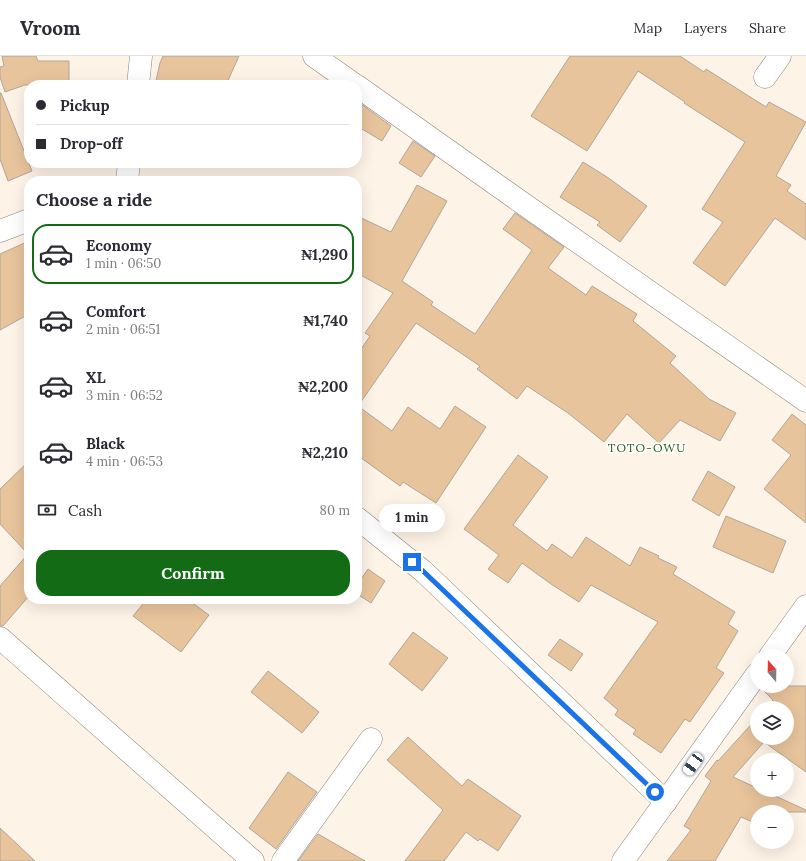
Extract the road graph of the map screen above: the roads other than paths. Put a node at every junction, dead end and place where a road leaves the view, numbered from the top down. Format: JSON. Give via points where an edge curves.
{"nodes":[{"id":1,"x":141,"y":56,"type":"edge"},
{"id":2,"x":314,"y":56,"type":"edge"},
{"id":3,"x":780,"y":56,"type":"edge"},
{"id":4,"x":765,"y":77,"type":"dead end"},
{"id":5,"x":139,"y":80,"type":"edge"},
{"id":6,"x":348,"y":80,"type":"edge"},
{"id":7,"x":362,"y":90,"type":"edge"},
{"id":8,"x":24,"y":222,"type":"edge"},
{"id":9,"x":0,"y":232,"type":"edge"},
{"id":10,"x":806,"y":401,"type":"edge"},
{"id":11,"x":362,"y":522,"type":"edge"},
{"id":12,"x":806,"y":606,"type":"edge"},
{"id":13,"x":0,"y":638,"type":"edge"},
{"id":14,"x":775,"y":649,"type":"edge"},
{"id":15,"x":750,"y":684,"type":"edge"},
{"id":16,"x":371,"y":739,"type":"dead end"},
{"id":17,"x":666,"y":802,"type":"junction"},
{"id":18,"x":253,"y":861,"type":"edge"},
{"id":19,"x":283,"y":861,"type":"edge"},
{"id":20,"x":623,"y":861,"type":"edge"}],
"edges":[{"from":1,"to":5,"type":"street"},
{"from":2,"to":6,"type":"street"},
{"from":3,"to":4,"type":"street"},
{"from":7,"to":10,"type":"street"},
{"from":8,"to":9,"type":"street"},
{"from":11,"to":17,"type":"street","via":[[423,571]]},
{"from":12,"to":14,"type":"street"},
{"from":13,"to":18,"type":"street"},
{"from":15,"to":17,"type":"street"},
{"from":16,"to":19,"type":"street"},
{"from":17,"to":20,"type":"street"}]}
